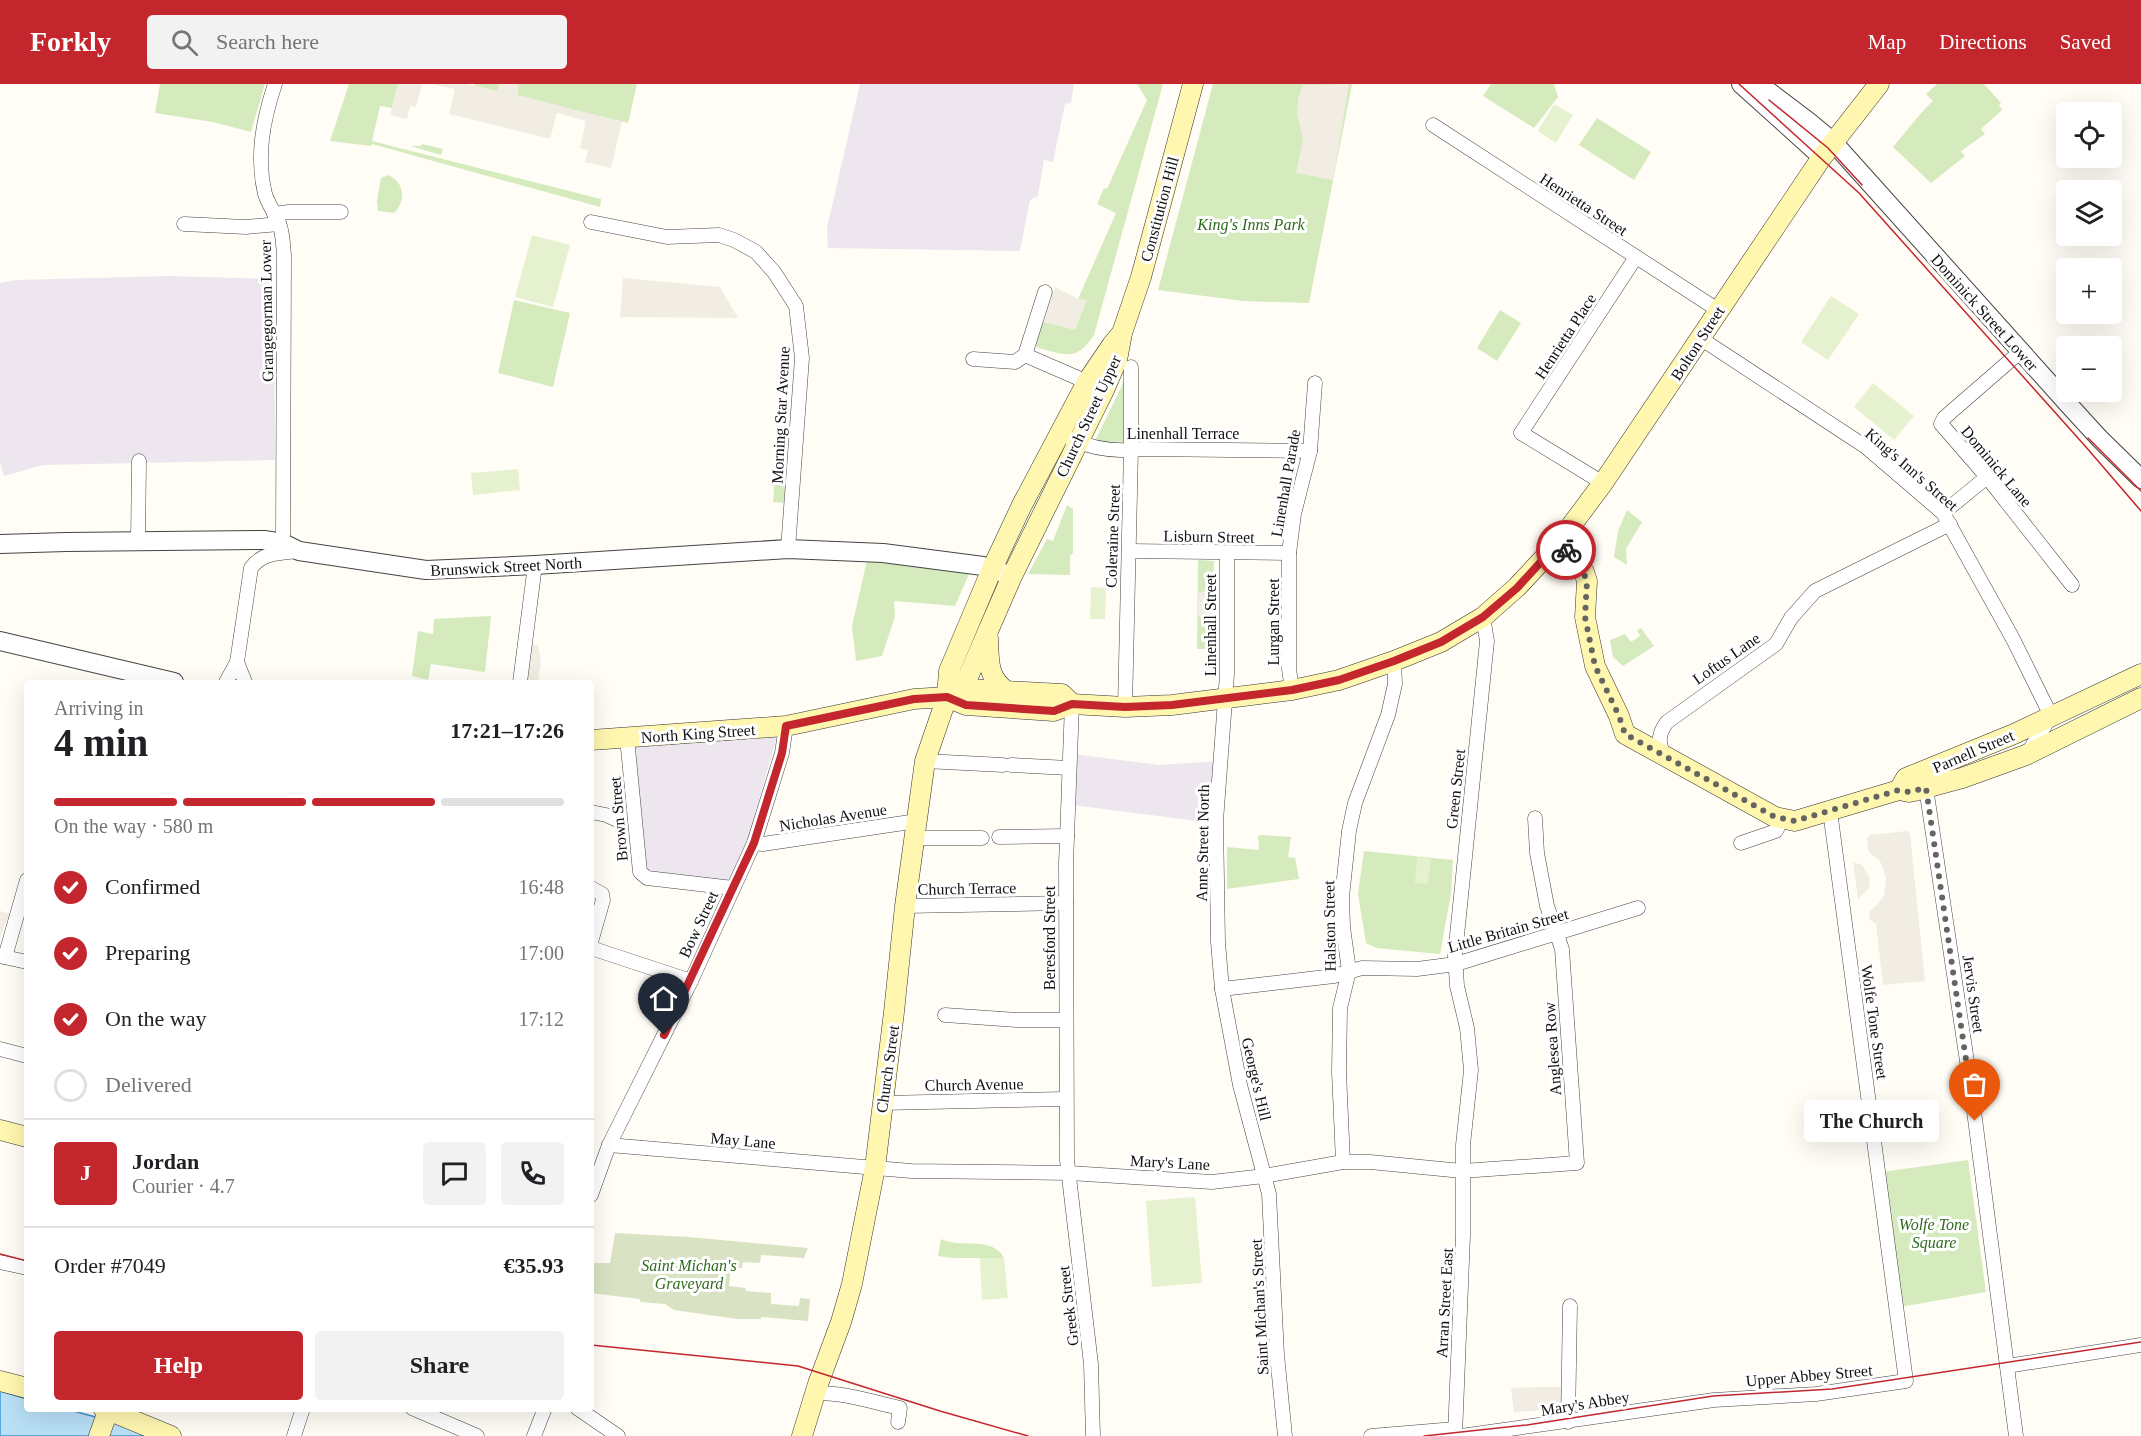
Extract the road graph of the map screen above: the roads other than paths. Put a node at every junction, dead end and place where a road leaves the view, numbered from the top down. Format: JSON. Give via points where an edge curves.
{"nodes":[{"id":1,"x":275,"y":84,"type":"edge"},
{"id":2,"x":1193,"y":84,"type":"edge"},
{"id":3,"x":1741,"y":84,"type":"edge"},
{"id":4,"x":1759,"y":84,"type":"edge"},
{"id":5,"x":1878,"y":84,"type":"edge"},
{"id":6,"x":1433,"y":125,"type":"dead end"},
{"id":7,"x":1827,"y":150,"type":"junction"},
{"id":8,"x":341,"y":212,"type":"dead end"},
{"id":9,"x":277,"y":219,"type":"junction"},
{"id":10,"x":591,"y":222,"type":"dead end"},
{"id":11,"x":184,"y":224,"type":"dead end"},
{"id":12,"x":1636,"y":257,"type":"junction"},
{"id":13,"x":1045,"y":292,"type":"dead end"},
{"id":14,"x":1718,"y":310,"type":"junction"},
{"id":15,"x":1122,"y":333,"type":"joint"},
{"id":16,"x":1700,"y":338,"type":"junction"},
{"id":17,"x":2020,"y":352,"type":"junction"},
{"id":18,"x":1024,"y":355,"type":"junction"},
{"id":19,"x":973,"y":359,"type":"dead end"},
{"id":20,"x":1131,"y":366,"type":"dead end"},
{"id":21,"x":1315,"y":383,"type":"dead end"},
{"id":22,"x":1096,"y":386,"type":"junction"},
{"id":23,"x":1059,"y":434,"type":"junction"},
{"id":24,"x":1078,"y":442,"type":"junction"},
{"id":25,"x":1131,"y":450,"type":"junction"},
{"id":26,"x":1310,"y":451,"type":"junction"},
{"id":27,"x":139,"y":461,"type":"dead end"},
{"id":28,"x":1987,"y":477,"type":"junction"},
{"id":29,"x":2141,"y":479,"type":"edge"},
{"id":30,"x":1603,"y":483,"type":"junction"},
{"id":31,"x":1946,"y":519,"type":"junction"},
{"id":32,"x":138,"y":541,"type":"junction"},
{"id":33,"x":1559,"y":542,"type":"junction"},
{"id":34,"x":0,"y":544,"type":"edge"},
{"id":35,"x":291,"y":547,"type":"junction"},
{"id":36,"x":788,"y":549,"type":"junction"},
{"id":37,"x":1129,"y":551,"type":"junction"},
{"id":38,"x":1227,"y":553,"type":"junction"},
{"id":39,"x":1289,"y":554,"type":"junction"},
{"id":40,"x":535,"y":566,"type":"junction"},
{"id":41,"x":992,"y":569,"type":"junction"},
{"id":42,"x":1012,"y":576,"type":"junction"},
{"id":43,"x":2073,"y":585,"type":"dead end"},
{"id":44,"x":1483,"y":617,"type":"junction"},
{"id":45,"x":988,"y":635,"type":"junction"},
{"id":46,"x":0,"y":641,"type":"edge"},
{"id":47,"x":1394,"y":661,"type":"junction"},
{"id":48,"x":237,"y":662,"type":"junction"},
{"id":49,"x":2141,"y":674,"type":"edge"},
{"id":50,"x":166,"y":680,"type":"edge"},
{"id":51,"x":227,"y":680,"type":"edge"},
{"id":52,"x":244,"y":680,"type":"edge"},
{"id":53,"x":520,"y":680,"type":"edge"},
{"id":54,"x":1005,"y":690,"type":"junction"},
{"id":55,"x":1292,"y":690,"type":"junction"},
{"id":56,"x":947,"y":697,"type":"junction"},
{"id":57,"x":1226,"y":698,"type":"junction"},
{"id":58,"x":2141,"y":698,"type":"edge"},
{"id":59,"x":1072,"y":704,"type":"junction"},
{"id":60,"x":1125,"y":707,"type":"junction"},
{"id":61,"x":2051,"y":717,"type":"junction"},
{"id":62,"x":786,"y":726,"type":"junction"},
{"id":63,"x":627,"y":738,"type":"junction"},
{"id":64,"x":594,"y":740,"type":"edge"},
{"id":65,"x":2026,"y":754,"type":"junction"},
{"id":66,"x":1664,"y":756,"type":"junction"},
{"id":67,"x":925,"y":761,"type":"junction"},
{"id":68,"x":1069,"y":768,"type":"junction"},
{"id":69,"x":1925,"y":779,"type":"junction"},
{"id":70,"x":1830,"y":811,"type":"junction"},
{"id":71,"x":594,"y":813,"type":"edge"},
{"id":72,"x":1535,"y":818,"type":"dead end"},
{"id":73,"x":1782,"y":819,"type":"junction"},
{"id":74,"x":617,"y":820,"type":"dead end"},
{"id":75,"x":915,"y":830,"type":"junction"},
{"id":76,"x":1067,"y":836,"type":"junction"},
{"id":77,"x":999,"y":837,"type":"dead end"},
{"id":78,"x":982,"y":838,"type":"dead end"},
{"id":79,"x":754,"y":843,"type":"junction"},
{"id":80,"x":1741,"y":843,"type":"dead end"},
{"id":81,"x":733,"y":888,"type":"junction"},
{"id":82,"x":24,"y":889,"type":"edge"},
{"id":83,"x":594,"y":890,"type":"edge"},
{"id":84,"x":1066,"y":903,"type":"junction"},
{"id":85,"x":905,"y":906,"type":"junction"},
{"id":86,"x":1638,"y":908,"type":"dead end"},
{"id":87,"x":594,"y":932,"type":"edge"},
{"id":88,"x":1557,"y":934,"type":"junction"},
{"id":89,"x":594,"y":949,"type":"edge"},
{"id":90,"x":2,"y":956,"type":"edge"},
{"id":91,"x":24,"y":961,"type":"edge"},
{"id":92,"x":1455,"y":964,"type":"junction"},
{"id":93,"x":1349,"y":971,"type":"junction"},
{"id":94,"x":691,"y":981,"type":"junction"},
{"id":95,"x":1222,"y":989,"type":"junction"},
{"id":96,"x":945,"y":1015,"type":"dead end"},
{"id":97,"x":1065,"y":1020,"type":"junction"},
{"id":98,"x":0,"y":1048,"type":"edge"},
{"id":99,"x":24,"y":1055,"type":"edge"},
{"id":100,"x":1066,"y":1099,"type":"junction"},
{"id":101,"x":882,"y":1103,"type":"junction"},
{"id":102,"x":0,"y":1130,"type":"edge"},
{"id":103,"x":24,"y":1136,"type":"edge"},
{"id":104,"x":609,"y":1145,"type":"junction"},
{"id":105,"x":1343,"y":1162,"type":"junction"},
{"id":106,"x":1577,"y":1162,"type":"joint"},
{"id":107,"x":875,"y":1168,"type":"junction"},
{"id":108,"x":1462,"y":1171,"type":"junction"},
{"id":109,"x":1069,"y":1173,"type":"junction"},
{"id":110,"x":1264,"y":1176,"type":"junction"},
{"id":111,"x":594,"y":1187,"type":"edge"},
{"id":112,"x":0,"y":1262,"type":"edge"},
{"id":113,"x":24,"y":1268,"type":"edge"},
{"id":114,"x":1570,"y":1306,"type":"dead end"},
{"id":115,"x":2141,"y":1345,"type":"edge"},
{"id":116,"x":2007,"y":1366,"type":"junction"},
{"id":117,"x":0,"y":1381,"type":"edge"},
{"id":118,"x":1906,"y":1381,"type":"joint"},
{"id":119,"x":24,"y":1388,"type":"edge"},
{"id":120,"x":814,"y":1393,"type":"junction"},
{"id":121,"x":1714,"y":1400,"type":"joint"},
{"id":122,"x":106,"y":1412,"type":"edge"},
{"id":123,"x":109,"y":1412,"type":"edge"},
{"id":124,"x":302,"y":1412,"type":"edge"},
{"id":125,"x":421,"y":1412,"type":"edge"},
{"id":126,"x":543,"y":1412,"type":"edge"},
{"id":127,"x":583,"y":1412,"type":"edge"},
{"id":128,"x":898,"y":1422,"type":"dead end"},
{"id":129,"x":1568,"y":1422,"type":"junction"},
{"id":130,"x":1457,"y":1434,"type":"edge"},
{"id":131,"x":99,"y":1436,"type":"edge"},
{"id":132,"x":171,"y":1436,"type":"edge"},
{"id":133,"x":294,"y":1436,"type":"edge"},
{"id":134,"x":477,"y":1436,"type":"edge"},
{"id":135,"x":534,"y":1436,"type":"edge"},
{"id":136,"x":618,"y":1436,"type":"edge"},
{"id":137,"x":802,"y":1436,"type":"edge"},
{"id":138,"x":1093,"y":1436,"type":"edge"},
{"id":139,"x":1285,"y":1436,"type":"edge"},
{"id":140,"x":1371,"y":1436,"type":"edge"},
{"id":141,"x":2016,"y":1436,"type":"edge"}],
"edges":[{"from":1,"to":9,"type":"street","name":"Grangegorman Lower","via":[[261,140],[265,194]]},
{"from":2,"to":15,"type":"main road","name":"Constitution Hill"},
{"from":3,"to":7,"type":"street"},
{"from":4,"to":7,"type":"street","via":[[1809,122]]},
{"from":5,"to":7,"type":"main road","name":"Bolton Street"},
{"from":6,"to":12,"type":"street","name":"Henrietta Street"},
{"from":7,"to":14,"type":"main road","name":"Bolton Street"},
{"from":7,"to":17,"type":"street","name":"Dominick Street Lower"},
{"from":8,"to":9,"type":"street","via":[[289,212]]},
{"from":9,"to":11,"type":"street","via":[[246,227]]},
{"from":9,"to":35,"type":"street","name":"Grangegorman Lower","via":[[284,265]]},
{"from":10,"to":36,"type":"street","name":"Morning Star Avenue","via":[[667,237],[719,235],[734,240],[756,252],[796,306],[802,358]]},
{"from":12,"to":14,"type":"street","name":"Henrietta Street"},
{"from":12,"to":30,"type":"street","name":"Henrietta Place","via":[[1521,433]]},
{"from":13,"to":18,"type":"street"},
{"from":14,"to":16,"type":"main road","name":"Bolton Street"},
{"from":15,"to":22,"type":"main road","name":"Church Street Upper","via":[[1117,360]]},
{"from":16,"to":30,"type":"main road","name":"Bolton Street"},
{"from":16,"to":31,"type":"street","name":"King's Inn's Street","via":[[1866,447]]},
{"from":17,"to":28,"type":"street","name":"Dominick Lane","via":[[1941,424]]},
{"from":17,"to":29,"type":"street","name":"Dominick Street Lower"},
{"from":18,"to":19,"type":"street","via":[[1015,362]]},
{"from":18,"to":22,"type":"street"},
{"from":20,"to":25,"type":"street","name":"Coleraine Street"},
{"from":21,"to":26,"type":"street","name":"Linenhall Parade"},
{"from":22,"to":23,"type":"main road","name":"Church Street Upper"},
{"from":22,"to":24,"type":"main road","name":"Church Street Upper"},
{"from":23,"to":24,"type":"street","name":"Linenhall Terrace"},
{"from":23,"to":41,"type":"main road","name":"Church Street Upper"},
{"from":24,"to":25,"type":"street","name":"Linenhall Terrace","via":[[1090,447]]},
{"from":24,"to":42,"type":"main road","name":"Church Street Upper"},
{"from":25,"to":26,"type":"street","name":"Linenhall Terrace"},
{"from":25,"to":37,"type":"street","name":"Coleraine Street"},
{"from":26,"to":39,"type":"street","name":"Linenhall Parade","via":[[1294,514]]},
{"from":27,"to":32,"type":"street"},
{"from":28,"to":31,"type":"street"},
{"from":28,"to":43,"type":"street","name":"Dominick Lane"},
{"from":30,"to":33,"type":"main road","name":"Bolton Street"},
{"from":31,"to":61,"type":"street","name":"King's Inn's Street"},
{"from":31,"to":66,"type":"street","name":"Loftus Lane","via":[[1815,591],[1791,618],[1776,644],[1667,722],[1661,729],[1659,743]]},
{"from":32,"to":34,"type":"street","name":"Brunswick Street North"},
{"from":32,"to":35,"type":"street","name":"Brunswick Street North","via":[[237,540]]},
{"from":33,"to":44,"type":"main road","name":"North King Street","via":[[1517,588]]},
{"from":33,"to":66,"type":"main road","via":[[1584,572],[1585,617],[1595,666],[1625,734]]},
{"from":35,"to":40,"type":"street","name":"Brunswick Street North","via":[[426,570]]},
{"from":35,"to":48,"type":"street","via":[[266,555],[251,568]]},
{"from":36,"to":40,"type":"street","name":"Brunswick Street North"},
{"from":36,"to":41,"type":"street","name":"Brunswick Street North","via":[[883,553]]},
{"from":37,"to":38,"type":"street","name":"Lisburn Street"},
{"from":37,"to":60,"type":"street","name":"Coleraine Street"},
{"from":38,"to":39,"type":"street","name":"Lisburn Street"},
{"from":38,"to":57,"type":"street","name":"Linenhall Street"},
{"from":39,"to":55,"type":"street","name":"Lurgan Street"},
{"from":40,"to":53,"type":"street"},
{"from":41,"to":42,"type":"street","name":"Brunswick Street North"},
{"from":41,"to":56,"type":"main road","name":"Church Street Upper","via":[[949,670]]},
{"from":42,"to":45,"type":"main road","name":"Church Street Upper"},
{"from":44,"to":47,"type":"main road","name":"North King Street","via":[[1441,642]]},
{"from":44,"to":92,"type":"street","name":"Green Street","via":[[1487,641]]},
{"from":45,"to":54,"type":"main road","via":[[991,671],[995,683]]},
{"from":45,"to":56,"type":"main road","name":"Church Street Upper","via":[[968,677]]},
{"from":46,"to":50,"type":"street"},
{"from":47,"to":55,"type":"main road","name":"North King Street","via":[[1339,680]]},
{"from":47,"to":93,"type":"street","name":"Halston Street","via":[[1395,684],[1388,715],[1355,802],[1349,831],[1342,897]]},
{"from":48,"to":51,"type":"street"},
{"from":48,"to":52,"type":"street"},
{"from":49,"to":61,"type":"main road","name":"Parnell Street"},
{"from":54,"to":56,"type":"main road","name":"North King Street","via":[[968,689]]},
{"from":54,"to":59,"type":"main road","name":"North King Street","via":[[1062,694]]},
{"from":55,"to":57,"type":"main road","name":"North King Street"},
{"from":56,"to":59,"type":"main road","name":"North King Street","via":[[966,705],[1054,711]]},
{"from":56,"to":62,"type":"main road","name":"North King Street","via":[[914,699]]},
{"from":56,"to":67,"type":"main road","name":"Church Street"},
{"from":57,"to":60,"type":"main road","name":"North King Street"},
{"from":57,"to":95,"type":"street","name":"Anne Street North","via":[[1216,821]]},
{"from":58,"to":65,"type":"main road","name":"Parnell Street"},
{"from":59,"to":60,"type":"main road","name":"North King Street"},
{"from":59,"to":68,"type":"street","name":"Beresford Street"},
{"from":61,"to":65,"type":"street","name":"Parnell Street"},
{"from":61,"to":69,"type":"main road","name":"Parnell Street"},
{"from":62,"to":63,"type":"main road","name":"North King Street"},
{"from":62,"to":79,"type":"street","name":"Bow Street","via":[[782,753]]},
{"from":63,"to":64,"type":"main road","name":"North King Street"},
{"from":63,"to":81,"type":"street","name":"Brown Street","via":[[639,872],[647,878]]},
{"from":65,"to":69,"type":"main road","name":"Parnell Street","via":[[1962,778]]},
{"from":66,"to":73,"type":"main road"},
{"from":67,"to":68,"type":"street"},
{"from":67,"to":75,"type":"main road","name":"Church Street"},
{"from":68,"to":76,"type":"street","name":"Beresford Street"},
{"from":69,"to":70,"type":"main road","name":"Parnell Street","via":[[1906,778],[1899,790]]},
{"from":69,"to":116,"type":"street","name":"Jervis Street"},
{"from":70,"to":73,"type":"main road","name":"Parnell Street","via":[[1795,821]]},
{"from":70,"to":118,"type":"street","name":"Wolfe Tone Street"},
{"from":71,"to":74,"type":"street"},
{"from":72,"to":88,"type":"street","name":"Anglesea Row","via":[[1547,906]]},
{"from":73,"to":80,"type":"street","via":[[1776,831]]},
{"from":75,"to":78,"type":"street","name":"Nicholas Avenue","via":[[945,840]]},
{"from":75,"to":79,"type":"street","name":"Nicholas Avenue"},
{"from":75,"to":85,"type":"main road","name":"Church Street"},
{"from":76,"to":77,"type":"street"},
{"from":76,"to":84,"type":"street","name":"Beresford Street"},
{"from":79,"to":81,"type":"street","name":"Bow Street"},
{"from":81,"to":94,"type":"street","name":"Bow Street"},
{"from":82,"to":90,"type":"street"},
{"from":83,"to":87,"type":"street","via":[[602,894],[603,900]]},
{"from":84,"to":85,"type":"street","name":"Church Terrace"},
{"from":84,"to":97,"type":"street","name":"Beresford Street"},
{"from":85,"to":101,"type":"main road","name":"Church Street"},
{"from":86,"to":88,"type":"street","name":"Little Britain Street"},
{"from":88,"to":92,"type":"street","name":"Little Britain Street"},
{"from":88,"to":106,"type":"street","name":"Anglesea Row"},
{"from":89,"to":94,"type":"street"},
{"from":90,"to":91,"type":"street"},
{"from":92,"to":93,"type":"street","name":"Little Britain Street"},
{"from":92,"to":108,"type":"street","name":"Green Street","via":[[1471,1056]]},
{"from":93,"to":95,"type":"street","name":"Little Britain Street"},
{"from":93,"to":105,"type":"street","name":"Halston Street","via":[[1340,1008]]},
{"from":94,"to":104,"type":"street","name":"Bow Street"},
{"from":95,"to":110,"type":"street","name":"George's Hill","via":[[1240,1085]]},
{"from":96,"to":97,"type":"street"},
{"from":97,"to":100,"type":"street","name":"Beresford Street"},
{"from":98,"to":99,"type":"street"},
{"from":100,"to":101,"type":"street","name":"Church Avenue"},
{"from":100,"to":109,"type":"street","name":"Beresford Street"},
{"from":101,"to":107,"type":"main road","name":"Church Street"},
{"from":102,"to":103,"type":"main road"},
{"from":104,"to":107,"type":"street","name":"May Lane"},
{"from":104,"to":111,"type":"street","name":"Bow Street"},
{"from":105,"to":108,"type":"street","name":"Mary's Lane"},
{"from":105,"to":110,"type":"street","name":"Mary's Lane"},
{"from":106,"to":108,"type":"street","name":"Mary's Lane"},
{"from":107,"to":109,"type":"street","name":"Mary's Lane"},
{"from":107,"to":120,"type":"main road","name":"Church Street","via":[[852,1284]]},
{"from":108,"to":130,"type":"street","name":"Arran Street East"},
{"from":109,"to":110,"type":"street","name":"Mary's Lane","via":[[1212,1182]]},
{"from":109,"to":138,"type":"street","name":"Greek Street","via":[[1091,1364]]},
{"from":110,"to":139,"type":"street","name":"Saint Michan's Street","via":[[1269,1194]]},
{"from":112,"to":113,"type":"street"},
{"from":114,"to":129,"type":"street"},
{"from":115,"to":116,"type":"street"},
{"from":116,"to":141,"type":"street","name":"Jervis Street"},
{"from":117,"to":119,"type":"main road"},
{"from":118,"to":121,"type":"street","name":"Upper Abbey Street","via":[[1816,1394]]},
{"from":120,"to":128,"type":"street","via":[[900,1408]]},
{"from":120,"to":137,"type":"main road","name":"Church Street"},
{"from":121,"to":129,"type":"street","name":"Mary's Abbey"},
{"from":122,"to":131,"type":"main road"},
{"from":123,"to":132,"type":"main road"},
{"from":124,"to":133,"type":"street"},
{"from":125,"to":134,"type":"street"},
{"from":126,"to":135,"type":"street"},
{"from":127,"to":136,"type":"street"},
{"from":129,"to":130,"type":"street","name":"Mary's Abbey"},
{"from":130,"to":140,"type":"street","name":"Mary's Abbey"}]}
